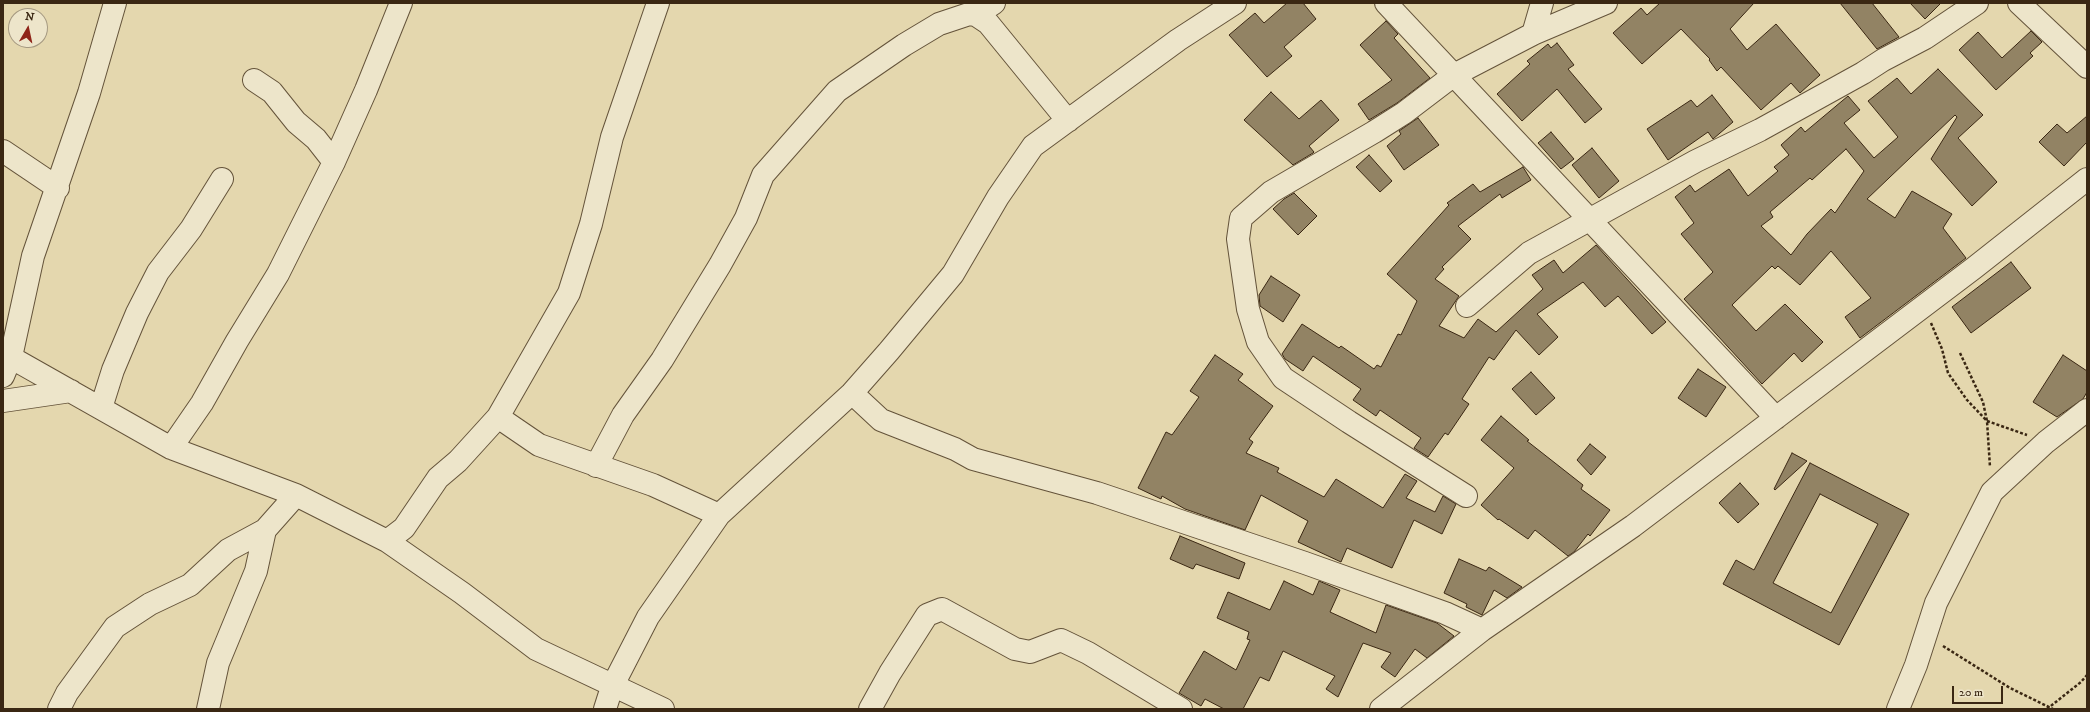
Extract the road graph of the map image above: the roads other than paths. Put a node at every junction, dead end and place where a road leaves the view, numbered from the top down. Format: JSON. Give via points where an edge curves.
{"nodes":[{"id":1,"x":115,"y":3,"type":"edge"},
{"id":2,"x":401,"y":3,"type":"edge"},
{"id":3,"x":658,"y":3,"type":"edge"},
{"id":4,"x":994,"y":3,"type":"edge"},
{"id":5,"x":1235,"y":3,"type":"edge"},
{"id":6,"x":1386,"y":3,"type":"edge"},
{"id":7,"x":1542,"y":3,"type":"edge"},
{"id":8,"x":1606,"y":3,"type":"edge"},
{"id":9,"x":1977,"y":3,"type":"edge"},
{"id":10,"x":2019,"y":3,"type":"edge"},
{"id":11,"x":976,"y":15,"type":"junction"},
{"id":12,"x":1533,"y":34,"type":"junction"},
{"id":13,"x":2087,"y":67,"type":"edge"},
{"id":14,"x":1454,"y":75,"type":"junction"},
{"id":15,"x":254,"y":80,"type":"dead end"},
{"id":16,"x":1068,"y":121,"type":"junction"},
{"id":17,"x":3,"y":151,"type":"edge"},
{"id":18,"x":334,"y":162,"type":"junction"},
{"id":19,"x":222,"y":179,"type":"dead end"},
{"id":20,"x":2087,"y":179,"type":"edge"},
{"id":21,"x":58,"y":188,"type":"junction"},
{"id":22,"x":1590,"y":220,"type":"junction"},
{"id":23,"x":1467,"y":306,"type":"dead end"},
{"id":24,"x":6,"y":362,"type":"edge"},
{"id":25,"x":71,"y":391,"type":"junction"},
{"id":26,"x":852,"y":393,"type":"junction"},
{"id":27,"x":3,"y":401,"type":"edge"},
{"id":28,"x":101,"y":408,"type":"junction"},
{"id":29,"x":2087,"y":410,"type":"edge"},
{"id":30,"x":498,"y":417,"type":"junction"},
{"id":31,"x":1776,"y":418,"type":"junction"},
{"id":32,"x":171,"y":448,"type":"junction"},
{"id":33,"x":596,"y":466,"type":"junction"},
{"id":34,"x":296,"y":495,"type":"junction"},
{"id":35,"x":1466,"y":496,"type":"dead end"},
{"id":36,"x":719,"y":516,"type":"junction"},
{"id":37,"x":265,"y":530,"type":"junction"},
{"id":38,"x":387,"y":541,"type":"junction"},
{"id":39,"x":1482,"y":630,"type":"junction"},
{"id":40,"x":612,"y":686,"type":"junction"},
{"id":41,"x":59,"y":709,"type":"edge"},
{"id":42,"x":208,"y":709,"type":"edge"},
{"id":43,"x":605,"y":709,"type":"edge"},
{"id":44,"x":663,"y":709,"type":"edge"},
{"id":45,"x":870,"y":709,"type":"edge"},
{"id":46,"x":1180,"y":709,"type":"edge"},
{"id":47,"x":1381,"y":709,"type":"edge"},
{"id":48,"x":1898,"y":709,"type":"edge"}],
"edges":[{"from":1,"to":21,"type":"street"},
{"from":2,"to":18,"type":"street"},
{"from":3,"to":30,"type":"street","via":[[612,137],[592,224],[569,293]]},
{"from":4,"to":11,"type":"street"},
{"from":5,"to":16,"type":"street","via":[[1178,40]]},
{"from":6,"to":14,"type":"street"},
{"from":7,"to":12,"type":"street"},
{"from":8,"to":12,"type":"street"},
{"from":9,"to":22,"type":"street","via":[[1925,38],[1863,73]]},
{"from":10,"to":13,"type":"street"},
{"from":11,"to":16,"type":"street","via":[[988,23]]},
{"from":11,"to":33,"type":"street","via":[[968,14],[939,24],[837,91],[767,170],[746,218],[720,265],[662,360],[623,414]]},
{"from":12,"to":14,"type":"street"},
{"from":14,"to":22,"type":"street"},
{"from":14,"to":35,"type":"street","via":[[1404,113],[1270,192],[1241,218],[1238,239],[1248,309],[1258,342],[1283,378]]},
{"from":15,"to":18,"type":"street","via":[[272,92]]},
{"from":16,"to":26,"type":"street","via":[[1033,146],[998,197],[953,274]]},
{"from":17,"to":21,"type":"street"},
{"from":18,"to":32,"type":"street","via":[[278,274],[202,403]]},
{"from":19,"to":28,"type":"street","via":[[191,229],[158,272],[113,370]]},
{"from":20,"to":31,"type":"street"},
{"from":21,"to":24,"type":"street","via":[[33,256]]},
{"from":22,"to":23,"type":"street","via":[[1529,253]]},
{"from":22,"to":31,"type":"street"},
{"from":24,"to":25,"type":"street"},
{"from":25,"to":27,"type":"street"},
{"from":25,"to":28,"type":"street"},
{"from":26,"to":36,"type":"street"},
{"from":26,"to":39,"type":"street","via":[[881,420],[955,449],[973,459],[1097,493],[1240,540],[1445,613]]},
{"from":28,"to":32,"type":"street"},
{"from":29,"to":48,"type":"street","via":[[2046,442],[1992,492],[1936,603]]},
{"from":30,"to":33,"type":"street","via":[[538,445]]},
{"from":30,"to":38,"type":"street","via":[[458,461],[438,478],[404,528]]},
{"from":31,"to":39,"type":"street","via":[[1633,526]]},
{"from":32,"to":34,"type":"street"},
{"from":33,"to":36,"type":"street","via":[[652,485]]},
{"from":34,"to":37,"type":"street"},
{"from":34,"to":38,"type":"street"},
{"from":36,"to":40,"type":"street","via":[[648,617]]},
{"from":37,"to":41,"type":"street","via":[[228,550],[190,585],[150,604],[115,627],[67,693]]},
{"from":37,"to":42,"type":"street","via":[[256,571],[218,663]]},
{"from":38,"to":40,"type":"street","via":[[536,649]]},
{"from":39,"to":47,"type":"street"},
{"from":40,"to":43,"type":"street"},
{"from":40,"to":44,"type":"street"},
{"from":45,"to":46,"type":"street","via":[[927,615],[942,609],[1015,649],[1030,652],[1061,640],[1088,653]]}]}
